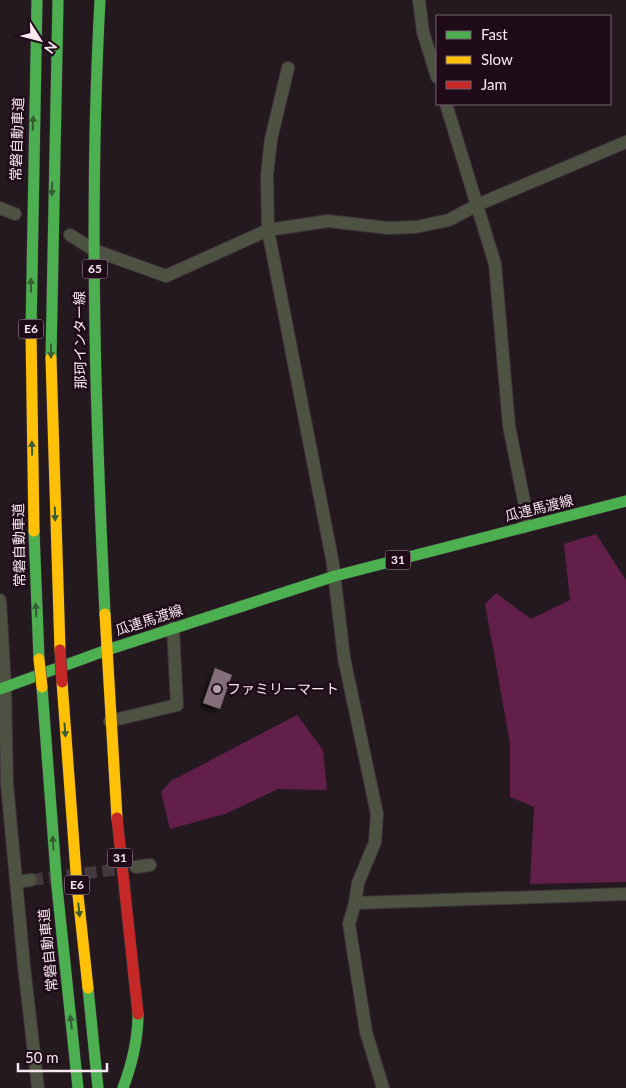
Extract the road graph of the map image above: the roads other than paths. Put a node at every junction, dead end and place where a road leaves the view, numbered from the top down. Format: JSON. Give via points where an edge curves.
{"nodes":[{"id":1,"x":37,"y":0,"type":"edge"},
{"id":2,"x":58,"y":0,"type":"edge"},
{"id":3,"x":100,"y":0,"type":"edge"},
{"id":4,"x":419,"y":0,"type":"edge"},
{"id":5,"x":288,"y":68,"type":"dead end"},
{"id":6,"x":436,"y":73,"type":"edge"},
{"id":7,"x":446,"y":105,"type":"edge"},
{"id":8,"x":626,"y":142,"type":"edge"},
{"id":9,"x":478,"y":205,"type":"junction"},
{"id":10,"x":0,"y":208,"type":"edge"},
{"id":11,"x":15,"y":214,"type":"dead end"},
{"id":12,"x":268,"y":230,"type":"junction"},
{"id":13,"x":70,"y":236,"type":"dead end"},
{"id":14,"x":94,"y":250,"type":"junction"},
{"id":15,"x":626,"y":501,"type":"edge"},
{"id":16,"x":524,"y":527,"type":"junction"},
{"id":17,"x":335,"y":576,"type":"junction"},
{"id":18,"x":0,"y":600,"type":"edge"},
{"id":19,"x":173,"y":628,"type":"junction"},
{"id":20,"x":107,"y":650,"type":"junction"},
{"id":21,"x":2,"y":687,"type":"edge"},
{"id":22,"x":110,"y":720,"type":"junction"},
{"id":23,"x":150,"y":865,"type":"dead end"},
{"id":24,"x":136,"y":867,"type":"tunnel mouth"},
{"id":25,"x":31,"y":880,"type":"tunnel mouth"},
{"id":26,"x":16,"y":882,"type":"junction"},
{"id":27,"x":626,"y":894,"type":"edge"},
{"id":28,"x":355,"y":903,"type":"junction"},
{"id":29,"x":38,"y":1088,"type":"edge"},
{"id":30,"x":78,"y":1088,"type":"edge"},
{"id":31,"x":98,"y":1088,"type":"edge"},
{"id":32,"x":123,"y":1088,"type":"edge"},
{"id":33,"x":383,"y":1088,"type":"edge"}],
"edges":[{"from":30,"to":1,"type":"main road","name":"常磐自動車道","number":"E6","one_way":true,"bridge":true,"via":[[56,887],[34,576],[30,217]]},
{"from":2,"to":31,"type":"main road","number":"E6","one_way":true,"bridge":true,"via":[[51,288],[60,650],[77,886]]},
{"from":3,"to":14,"type":"main road","name":"那珂インター線","number":"65"},
{"from":4,"to":6,"type":"street","via":[[423,32]]},
{"from":5,"to":12,"type":"street","via":[[271,139],[267,175]]},
{"from":7,"to":9,"type":"street"},
{"from":8,"to":9,"type":"street"},
{"from":9,"to":12,"type":"street","via":[[449,220],[416,227],[388,228],[328,221]]},
{"from":9,"to":16,"type":"street","via":[[495,264],[509,426],[525,506]]},
{"from":10,"to":11,"type":"street"},
{"from":12,"to":14,"type":"street","via":[[166,276]]},
{"from":12,"to":17,"type":"street"},
{"from":13,"to":14,"type":"street"},
{"from":14,"to":20,"type":"main road","name":"那珂インター線","number":"65","via":[[98,454]]},
{"from":15,"to":16,"type":"main road","name":"瓜連馬渡線","number":"31"},
{"from":16,"to":17,"type":"main road","name":"瓜連馬渡線","number":"31"},
{"from":17,"to":19,"type":"main road","name":"瓜連馬渡線","number":"31"},
{"from":17,"to":28,"type":"street","via":[[344,658],[376,814],[375,842],[358,883]]},
{"from":18,"to":21,"type":"street"},
{"from":19,"to":20,"type":"main road","name":"瓜連馬渡線","number":"31"},
{"from":19,"to":22,"type":"street","via":[[176,705]]},
{"from":20,"to":21,"type":"main road"},
{"from":20,"to":22,"type":"main road","name":"瓜連馬渡線","number":"31"},
{"from":21,"to":26,"type":"street"},
{"from":22,"to":32,"type":"main road","name":"瓜連馬渡線","number":"31","via":[[124,898],[138,1012],[136,1049]]},
{"from":23,"to":24,"type":"street"},
{"from":25,"to":26,"type":"street"},
{"from":26,"to":29,"type":"street"},
{"from":27,"to":28,"type":"street"},
{"from":28,"to":33,"type":"street","via":[[349,924],[366,1032]]}]}
